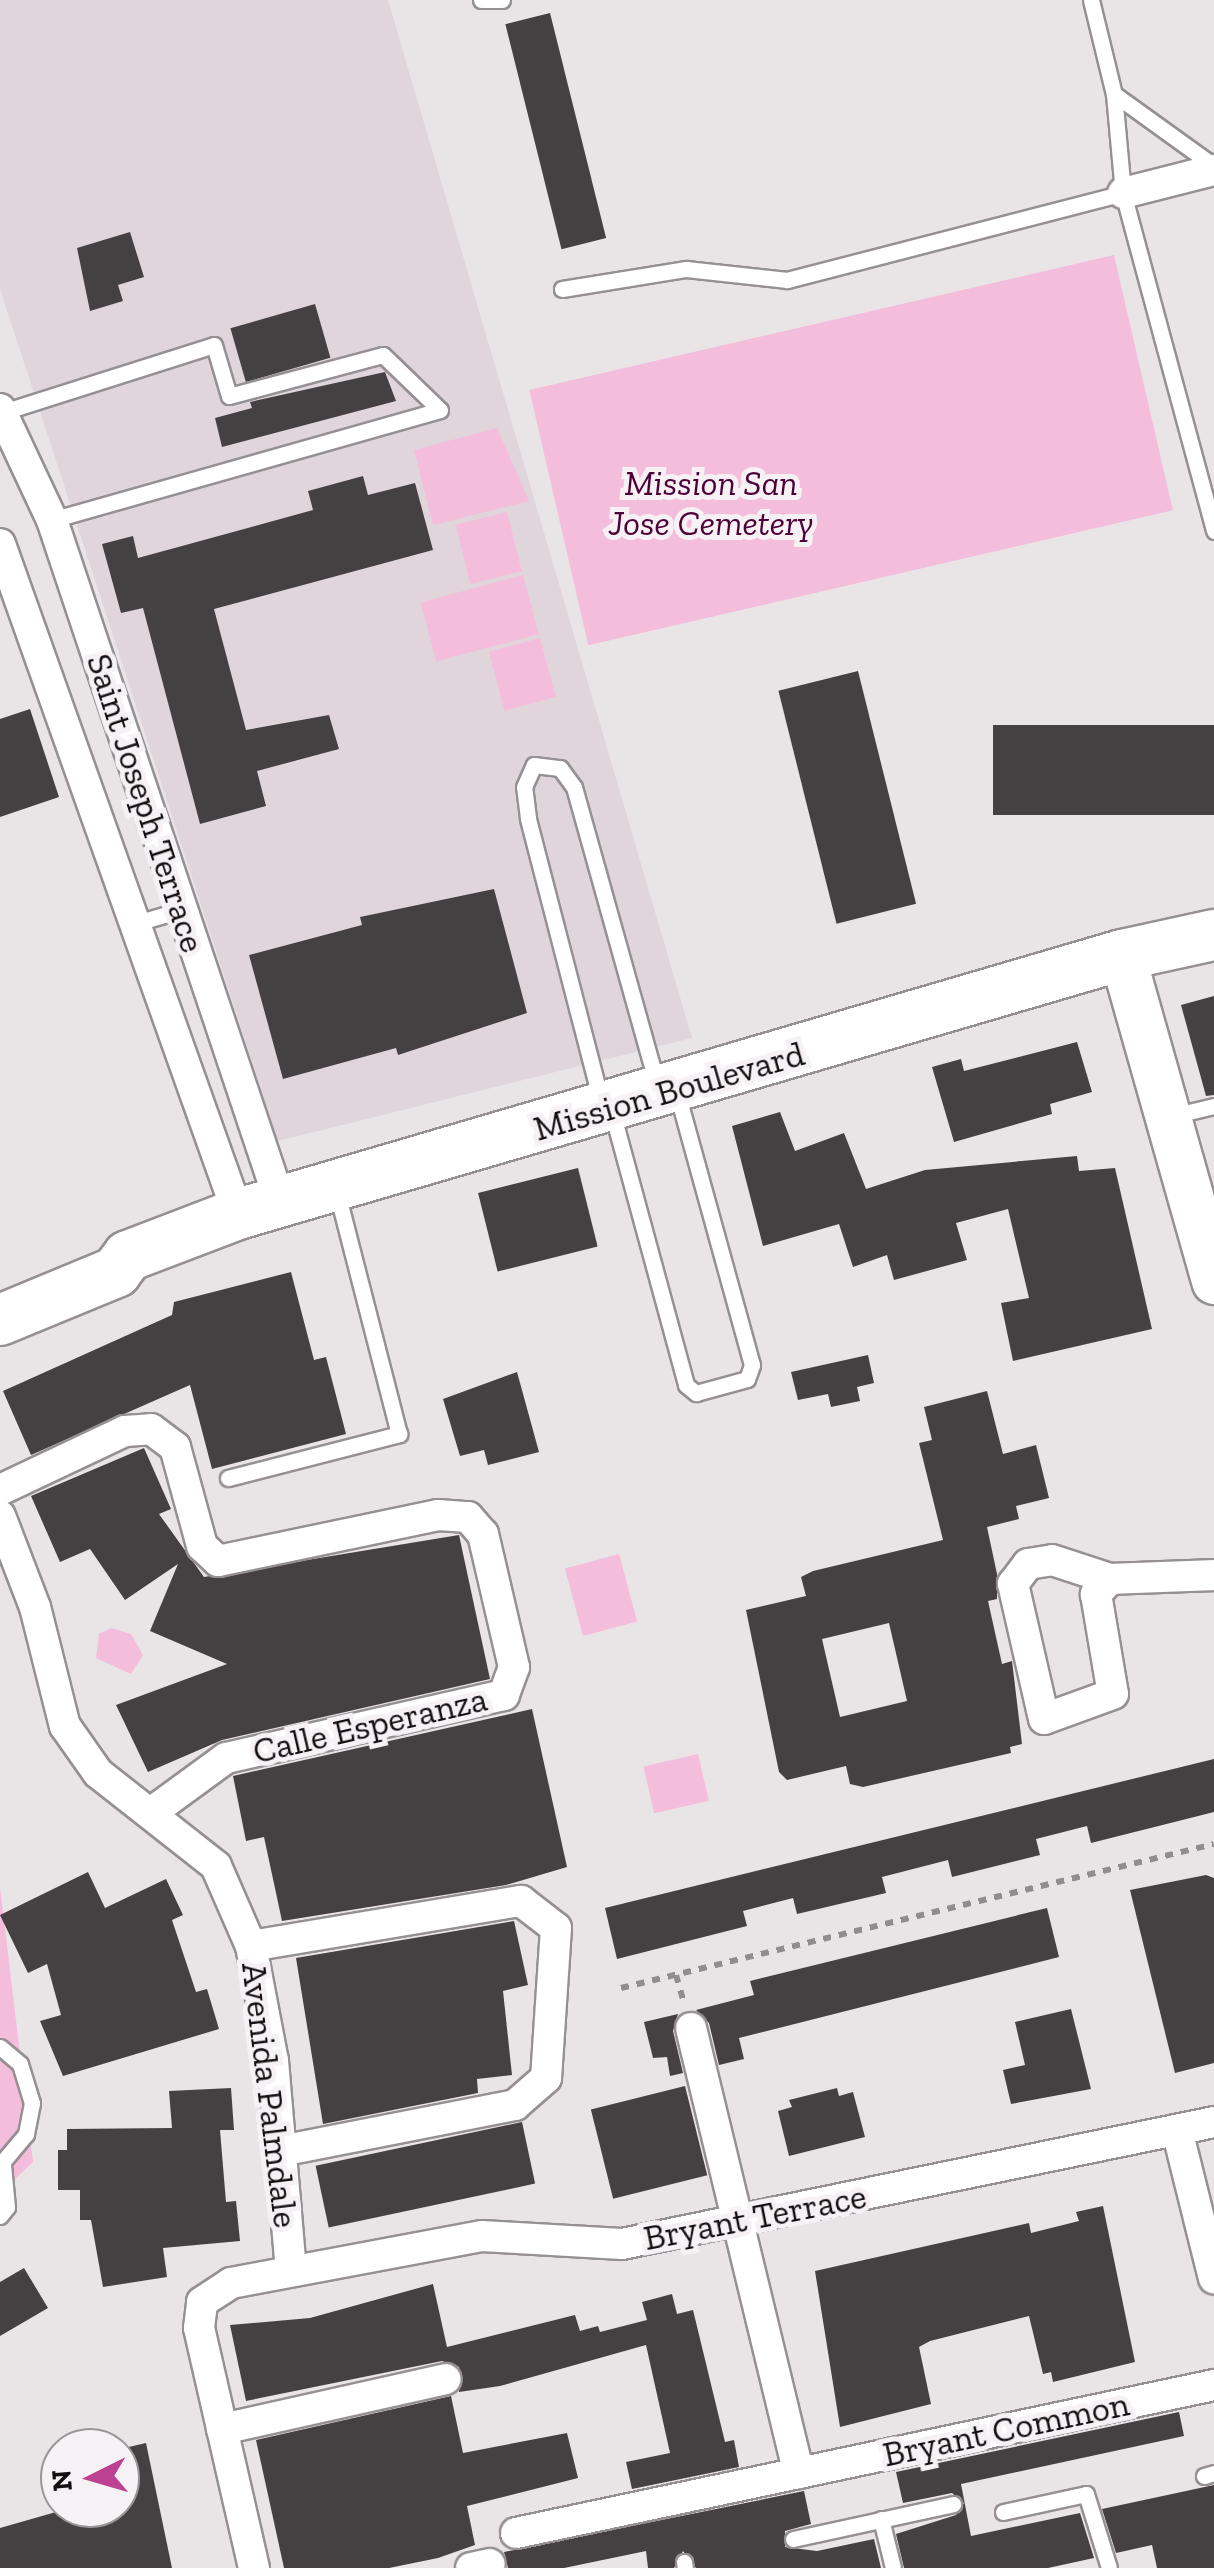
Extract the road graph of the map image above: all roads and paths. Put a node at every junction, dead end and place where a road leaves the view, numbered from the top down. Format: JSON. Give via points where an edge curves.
{"nodes":[{"id":1,"x":481,"y":0,"type":"edge"},
{"id":2,"x":502,"y":0,"type":"edge"},
{"id":3,"x":1091,"y":0,"type":"edge"},
{"id":4,"x":1114,"y":94,"type":"junction"},
{"id":5,"x":1214,"y":168,"type":"edge"},
{"id":6,"x":1123,"y":193,"type":"junction"},
{"id":7,"x":562,"y":289,"type":"dead end"},
{"id":8,"x":1,"y":410,"type":"edge"},
{"id":9,"x":52,"y":520,"type":"junction"},
{"id":10,"x":1214,"y":531,"type":"edge"},
{"id":11,"x":0,"y":544,"type":"edge"},
{"id":12,"x":181,"y":910,"type":"junction"},
{"id":13,"x":133,"y":924,"type":"junction"},
{"id":14,"x":1214,"y":936,"type":"edge"},
{"id":15,"x":1122,"y":955,"type":"junction"},
{"id":16,"x":668,"y":1092,"type":"junction"},
{"id":17,"x":1214,"y":1106,"type":"edge"},
{"id":18,"x":607,"y":1109,"type":"junction"},
{"id":19,"x":1168,"y":1118,"type":"junction"},
{"id":20,"x":335,"y":1186,"type":"junction"},
{"id":21,"x":259,"y":1208,"type":"junction"},
{"id":22,"x":128,"y":1256,"type":"junction"},
{"id":23,"x":1213,"y":1274,"type":"edge"},
{"id":24,"x":0,"y":1296,"type":"edge"},
{"id":25,"x":0,"y":1320,"type":"edge"},
{"id":26,"x":228,"y":1478,"type":"dead end"},
{"id":27,"x":0,"y":1490,"type":"edge"},
{"id":28,"x":1,"y":1526,"type":"edge"},
{"id":29,"x":1214,"y":1575,"type":"edge"},
{"id":30,"x":1110,"y":1579,"type":"junction"},
{"id":31,"x":152,"y":1812,"type":"junction"},
{"id":32,"x":1214,"y":1844,"type":"edge"},
{"id":33,"x":251,"y":1946,"type":"junction"},
{"id":34,"x":621,"y":1988,"type":"dead end"},
{"id":35,"x":690,"y":2028,"type":"dead end"},
{"id":36,"x":0,"y":2047,"type":"edge"},
{"id":37,"x":1214,"y":2122,"type":"edge"},
{"id":38,"x":1177,"y":2130,"type":"junction"},
{"id":39,"x":281,"y":2151,"type":"junction"},
{"id":40,"x":1,"y":2165,"type":"edge"},
{"id":41,"x":0,"y":2216,"type":"edge"},
{"id":42,"x":742,"y":2221,"type":"junction"},
{"id":43,"x":291,"y":2270,"type":"junction"},
{"id":44,"x":1214,"y":2278,"type":"edge"},
{"id":45,"x":444,"y":2379,"type":"dead end"},
{"id":46,"x":1214,"y":2385,"type":"edge"},
{"id":47,"x":222,"y":2429,"type":"junction"},
{"id":48,"x":798,"y":2473,"type":"junction"},
{"id":49,"x":953,"y":2504,"type":"dead end"},
{"id":50,"x":1003,"y":2512,"type":"dead end"},
{"id":51,"x":881,"y":2519,"type":"junction"},
{"id":52,"x":516,"y":2533,"type":"dead end"},
{"id":53,"x":793,"y":2539,"type":"dead end"},
{"id":54,"x":254,"y":2568,"type":"edge"},
{"id":55,"x":893,"y":2568,"type":"edge"},
{"id":56,"x":1108,"y":2568,"type":"edge"}],
"edges":[{"from":1,"to":2,"type":"lane"},
{"from":3,"to":4,"type":"lane"},
{"from":4,"to":5,"type":"lane"},
{"from":4,"to":6,"type":"lane"},
{"from":5,"to":6,"type":"street"},
{"from":6,"to":7,"type":"lane","via":[[787,280],[686,269]]},
{"from":6,"to":10,"type":"lane"},
{"from":8,"to":9,"type":"street","name":"Saint Joseph Terrace"},
{"from":8,"to":9,"type":"lane","via":[[214,345],[229,396],[383,354],[440,410]]},
{"from":9,"to":12,"type":"street","name":"Saint Joseph Terrace"},
{"from":11,"to":13,"type":"street","name":"Saint Joseph Terrace"},
{"from":12,"to":13,"type":"lane"},
{"from":12,"to":21,"type":"street","name":"Saint Joseph Terrace"},
{"from":13,"to":21,"type":"street","name":"Saint Joseph Terrace"},
{"from":14,"to":15,"type":"main road","name":"Mission Boulevard"},
{"from":15,"to":16,"type":"main road","name":"Mission Boulevard"},
{"from":15,"to":19,"type":"street"},
{"from":16,"to":18,"type":"main road","name":"Mission Boulevard"},
{"from":16,"to":18,"type":"lane","via":[[752,1365],[748,1379],[696,1393],[686,1385]]},
{"from":16,"to":18,"type":"lane","via":[[574,786],[560,768],[534,765],[524,787],[528,818]]},
{"from":17,"to":19,"type":"lane"},
{"from":18,"to":20,"type":"main road","name":"Mission Boulevard"},
{"from":19,"to":23,"type":"street"},
{"from":20,"to":21,"type":"main road","name":"Mission Boulevard"},
{"from":20,"to":26,"type":"lane","via":[[399,1434]]},
{"from":21,"to":22,"type":"main road","name":"Mission Boulevard"},
{"from":22,"to":24,"type":"main road","name":"Mission Boulevard","via":[[97,1256]]},
{"from":22,"to":25,"type":"main road","name":"Mission Boulevard","via":[[116,1272]]},
{"from":27,"to":31,"type":"street","name":"Calle Esperanza","via":[[125,1431],[151,1429],[174,1447],[202,1546],[218,1561],[438,1515],[468,1516],[483,1534],[514,1667],[504,1695],[226,1758]]},
{"from":28,"to":31,"type":"street","name":"Avenida Palmdale","via":[[35,1607],[65,1726],[98,1773]]},
{"from":29,"to":30,"type":"street"},
{"from":30,"to":30,"type":"street","via":[[1052,1560],[1028,1564],[1013,1584],[1044,1719],[1113,1694],[1096,1594]]},
{"from":31,"to":33,"type":"street","name":"Avenida Palmdale","via":[[216,1866]]},
{"from":32,"to":34,"type":"path"},
{"from":33,"to":39,"type":"street","name":"Avenida Palmdale"},
{"from":33,"to":39,"type":"street","via":[[521,1901],[556,1928],[546,2078],[515,2106]]},
{"from":35,"to":42,"type":"street"},
{"from":36,"to":40,"type":"lane","via":[[20,2064],[32,2103],[26,2134]]},
{"from":37,"to":38,"type":"street","name":"Bryant Terrace"},
{"from":38,"to":42,"type":"street","name":"Bryant Terrace"},
{"from":38,"to":44,"type":"street"},
{"from":39,"to":43,"type":"street","name":"Avenida Palmdale"},
{"from":40,"to":41,"type":"lane","via":[[7,2208]]},
{"from":42,"to":43,"type":"street","name":"Bryant Terrace","via":[[622,2244],[482,2236]]},
{"from":42,"to":48,"type":"street"},
{"from":43,"to":47,"type":"street","name":"Avenida Palmdale","via":[[231,2283],[202,2302],[198,2328]]},
{"from":45,"to":47,"type":"street"},
{"from":46,"to":48,"type":"street","name":"Bryant Common"},
{"from":47,"to":54,"type":"street","name":"Avenida Palmdale"},
{"from":48,"to":52,"type":"street","name":"Bryant Common"},
{"from":49,"to":51,"type":"lane"},
{"from":50,"to":56,"type":"lane","via":[[1086,2494]]},
{"from":51,"to":53,"type":"lane"},
{"from":51,"to":55,"type":"lane"}]}
